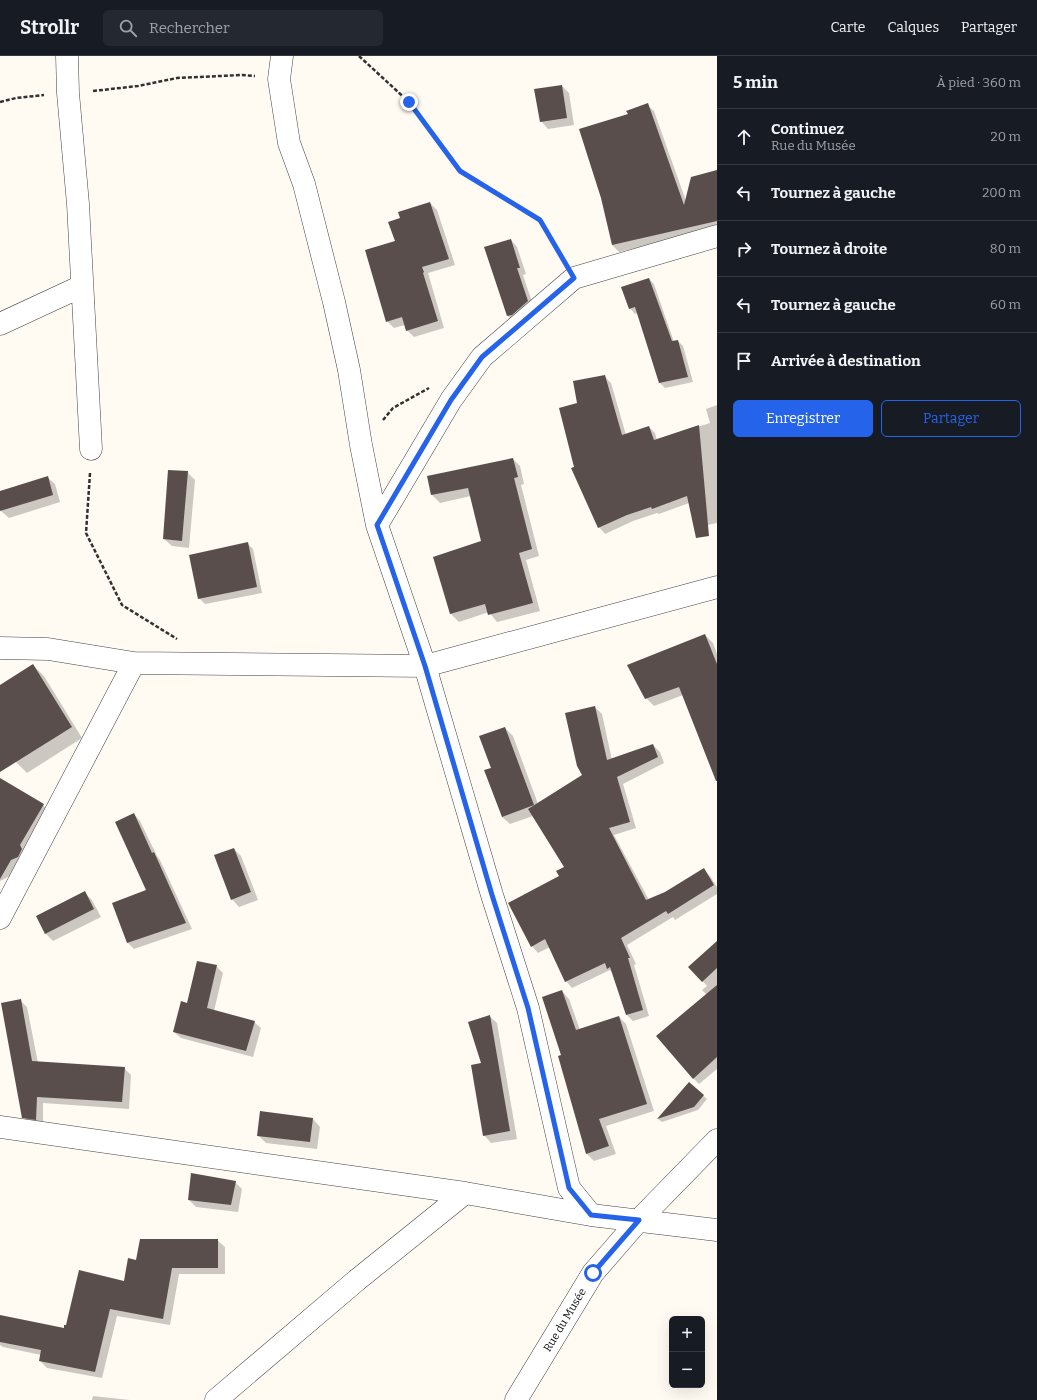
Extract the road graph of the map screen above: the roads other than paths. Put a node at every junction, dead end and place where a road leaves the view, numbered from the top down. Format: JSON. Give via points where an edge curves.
{"nodes":[{"id":1,"x":67,"y":56,"type":"edge"},
{"id":2,"x":282,"y":56,"type":"edge"},
{"id":3,"x":717,"y":236,"type":"edge"},
{"id":4,"x":82,"y":286,"type":"junction"},
{"id":5,"x":0,"y":324,"type":"edge"},
{"id":6,"x":91,"y":449,"type":"road end"},
{"id":7,"x":377,"y":525,"type":"junction"},
{"id":8,"x":717,"y":587,"type":"edge"},
{"id":9,"x":0,"y":648,"type":"edge"},
{"id":10,"x":134,"y":663,"type":"junction"},
{"id":11,"x":425,"y":666,"type":"junction"},
{"id":12,"x":0,"y":918,"type":"edge"},
{"id":13,"x":0,"y":1128,"type":"edge"},
{"id":14,"x":717,"y":1140,"type":"edge"},
{"id":15,"x":465,"y":1193,"type":"junction"},
{"id":16,"x":591,"y":1215,"type":"junction"},
{"id":17,"x":639,"y":1220,"type":"junction"},
{"id":18,"x":717,"y":1230,"type":"edge"},
{"id":19,"x":216,"y":1400,"type":"edge"},
{"id":20,"x":516,"y":1400,"type":"edge"}],
"edges":[{"from":1,"to":4,"type":"street"},
{"from":2,"to":7,"type":"street","via":[[279,79],[289,143],[304,184],[334,302]]},
{"from":3,"to":7,"type":"street","via":[[574,278],[482,357],[451,400]]},
{"from":4,"to":5,"type":"street"},
{"from":4,"to":6,"type":"street"},
{"from":7,"to":11,"type":"street"},
{"from":8,"to":11,"type":"street"},
{"from":9,"to":10,"type":"street","via":[[48,649]]},
{"from":10,"to":11,"type":"street"},
{"from":10,"to":12,"type":"street"},
{"from":11,"to":16,"type":"street","via":[[528,1008],[569,1188]]},
{"from":13,"to":15,"type":"street"},
{"from":14,"to":17,"type":"street","name":"Rue du Musée"},
{"from":15,"to":16,"type":"street"},
{"from":15,"to":19,"type":"street","via":[[357,1280]]},
{"from":16,"to":17,"type":"street"},
{"from":17,"to":18,"type":"street"},
{"from":17,"to":20,"type":"street","name":"Rue du Musée","via":[[593,1273]]}]}
